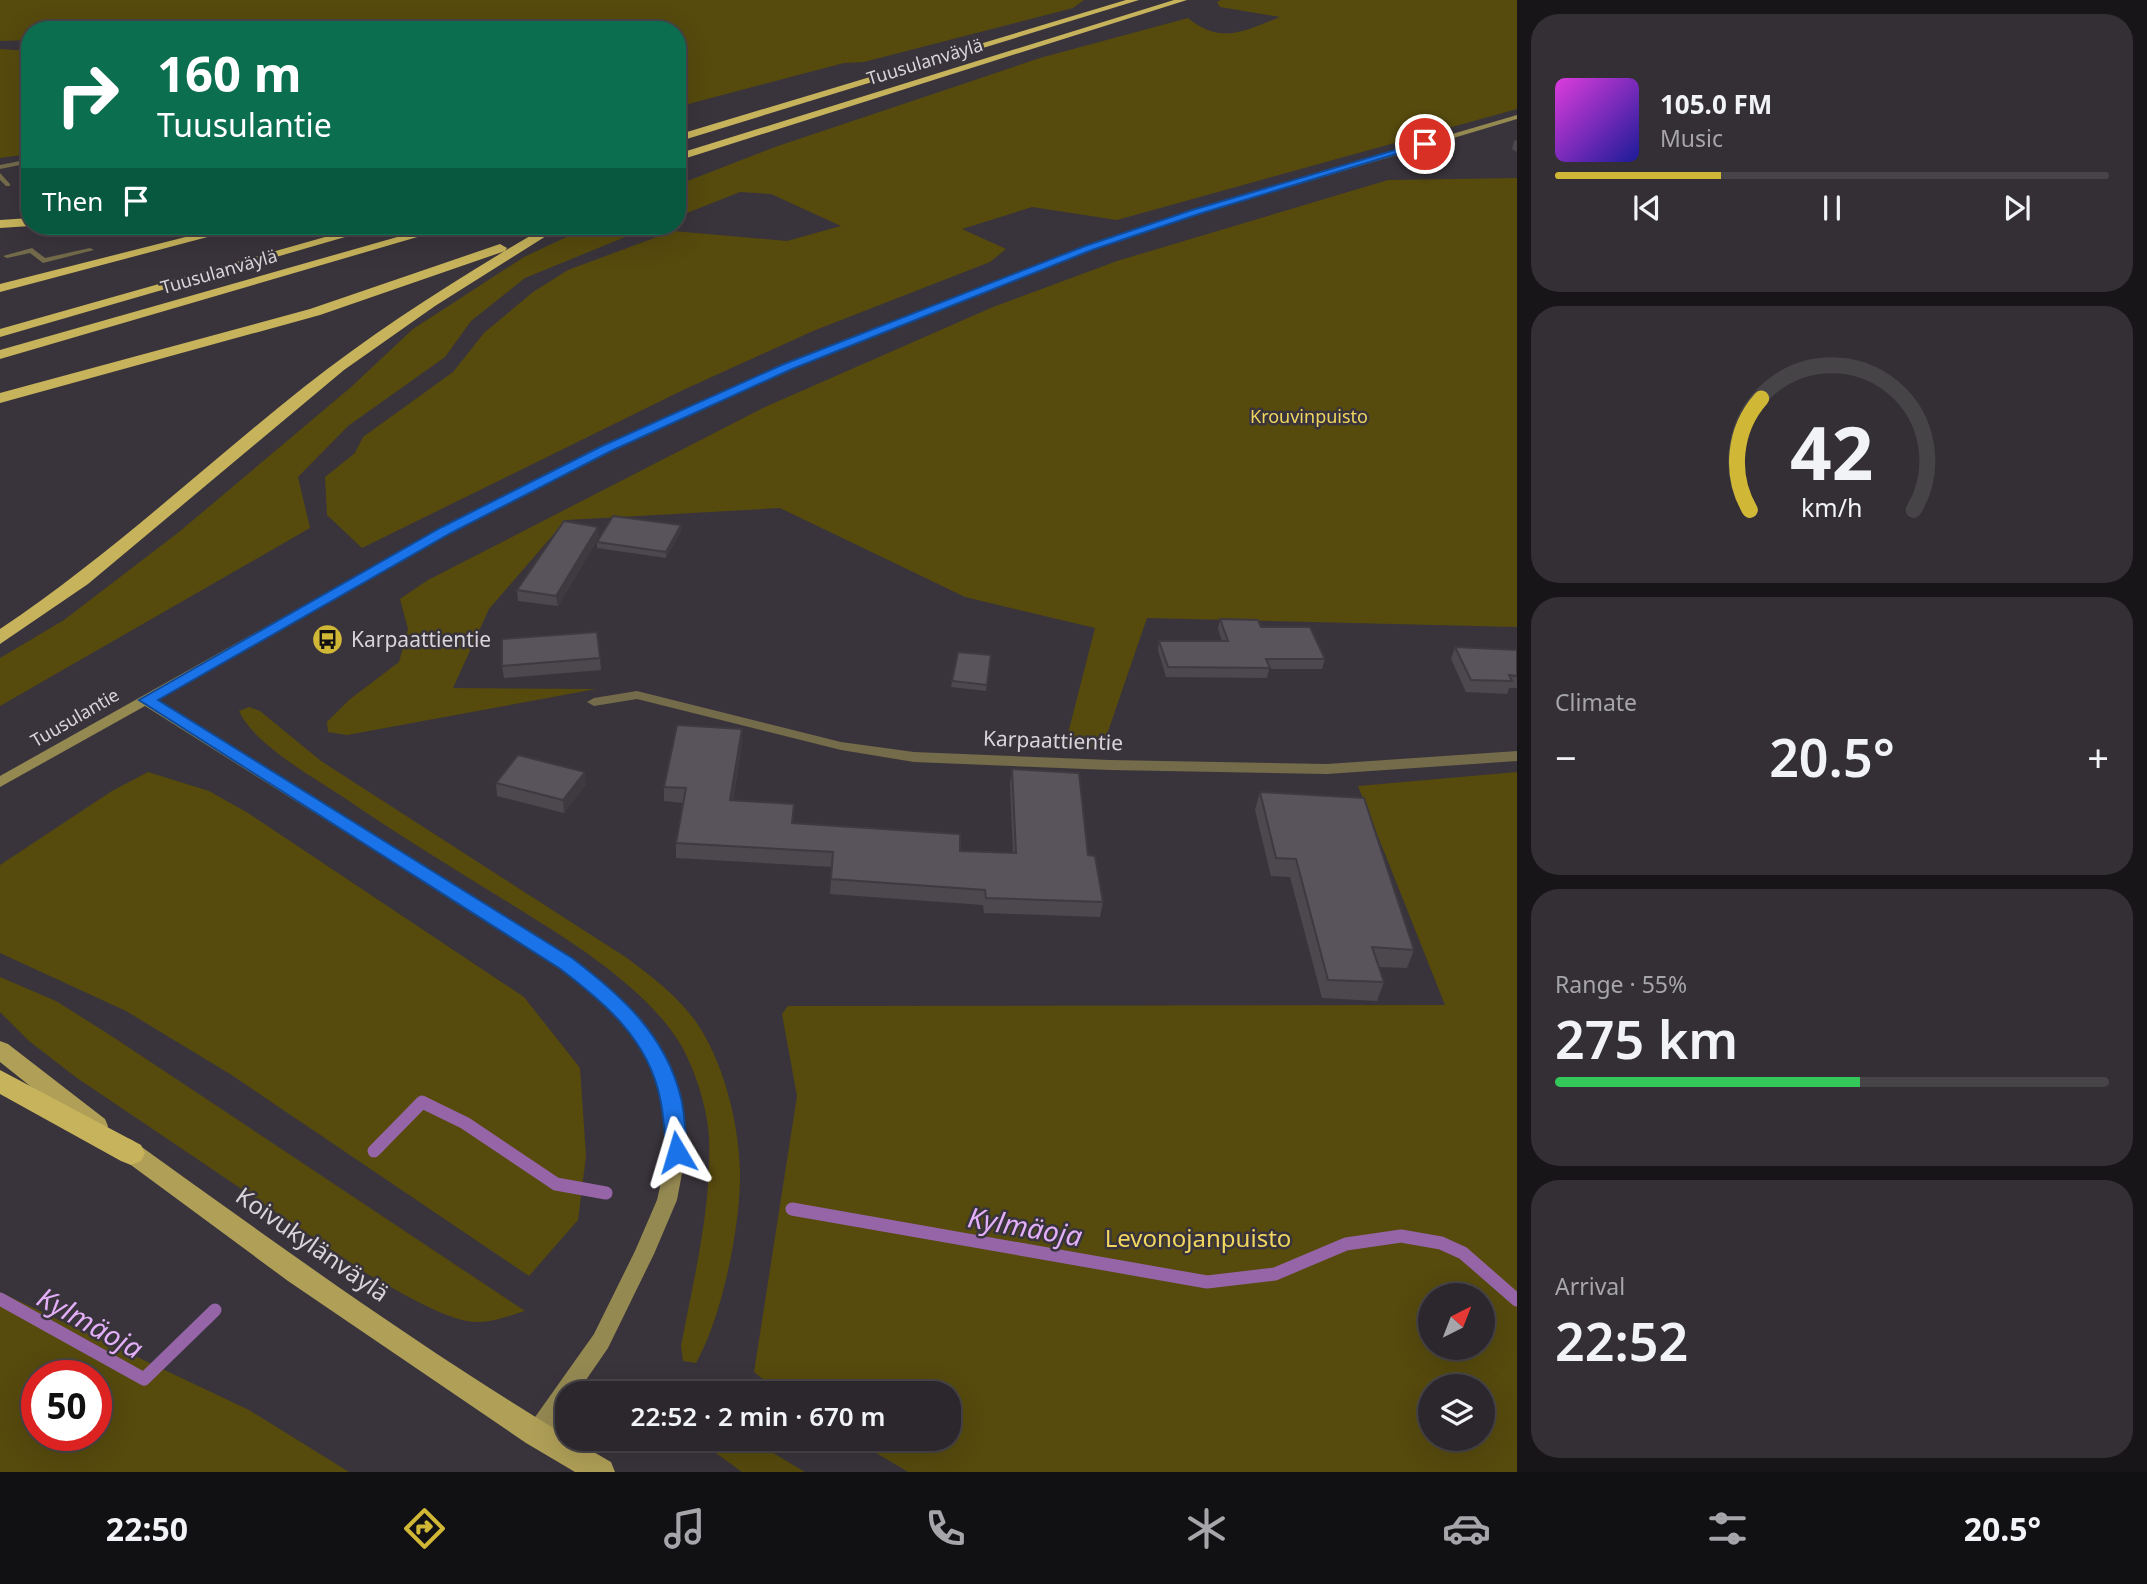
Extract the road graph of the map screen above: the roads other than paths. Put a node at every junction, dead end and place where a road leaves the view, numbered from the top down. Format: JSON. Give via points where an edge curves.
{"nodes":[{"id":1,"x":1135,"y":0,"type":"edge"},
{"id":2,"x":1183,"y":0,"type":"edge"},
{"id":3,"x":872,"y":80,"type":"junction"},
{"id":4,"x":894,"y":92,"type":"junction"},
{"id":5,"x":1517,"y":117,"type":"edge"},
{"id":6,"x":686,"y":125,"type":"edge"},
{"id":7,"x":686,"y":136,"type":"edge"},
{"id":8,"x":686,"y":155,"type":"edge"},
{"id":9,"x":21,"y":163,"type":"edge"},
{"id":10,"x":0,"y":167,"type":"edge"},
{"id":11,"x":690,"y":168,"type":"dead end"},
{"id":12,"x":0,"y":175,"type":"edge"},
{"id":13,"x":8,"y":185,"type":"dead end"},
{"id":14,"x":21,"y":223,"type":"edge"},
{"id":15,"x":0,"y":224,"type":"edge"},
{"id":16,"x":208,"y":235,"type":"edge"},
{"id":17,"x":345,"y":235,"type":"edge"},
{"id":18,"x":418,"y":235,"type":"edge"},
{"id":19,"x":532,"y":235,"type":"edge"},
{"id":20,"x":542,"y":235,"type":"edge"},
{"id":21,"x":90,"y":250,"type":"dead end"},
{"id":22,"x":7,"y":256,"type":"dead end"},
{"id":23,"x":0,"y":288,"type":"edge"},
{"id":24,"x":0,"y":332,"type":"edge"},
{"id":25,"x":0,"y":355,"type":"edge"},
{"id":26,"x":0,"y":398,"type":"edge"},
{"id":27,"x":0,"y":638,"type":"edge"},
{"id":28,"x":146,"y":700,"type":"junction"},
{"id":29,"x":594,"y":702,"type":"dead end"},
{"id":30,"x":1517,"y":756,"type":"edge"},
{"id":31,"x":0,"y":782,"type":"edge"},
{"id":32,"x":0,"y":1050,"type":"edge"},
{"id":33,"x":0,"y":1081,"type":"edge"},
{"id":34,"x":131,"y":1153,"type":"junction"},
{"id":35,"x":536,"y":1434,"type":"junction"},
{"id":36,"x":601,"y":1472,"type":"edge"}],
"edges":[{"from":1,"to":3,"type":"highway","name":"Tuusulanväylä"},
{"from":2,"to":4,"type":"highway","name":"Tuusulanväylä"},
{"from":3,"to":6,"type":"highway"},
{"from":3,"to":7,"type":"highway","name":"Tuusulanväylä"},
{"from":4,"to":8,"type":"highway","name":"Tuusulanväylä"},
{"from":4,"to":11,"type":"highway"},
{"from":5,"to":28,"type":"main road","name":"Tuusulantie","via":[[1088,248],[788,367],[606,449],[446,530]]},
{"from":9,"to":10,"type":"lane"},
{"from":12,"to":13,"type":"lane"},
{"from":14,"to":15,"type":"highway"},
{"from":16,"to":23,"type":"highway"},
{"from":17,"to":24,"type":"highway","name":"Tuusulanväylä"},
{"from":18,"to":25,"type":"highway","name":"Tuusulanväylä"},
{"from":19,"to":26,"type":"highway","via":[[253,331]]},
{"from":20,"to":27,"type":"highway","via":[[376,339],[110,560]]},
{"from":21,"to":22,"type":"lane","via":[[43,261],[32,250]]},
{"from":28,"to":31,"type":"main road","name":"Tuusulantie"},
{"from":28,"to":35,"type":"main road","via":[[565,963],[636,1025],[655,1056],[670,1097],[677,1152],[667,1200],[601,1341]]},
{"from":29,"to":30,"type":"street","name":"Karpaattientie","via":[[637,695],[841,746],[914,757],[1327,769]]},
{"from":32,"to":34,"type":"main road","name":"Koivukylänväylä"},
{"from":33,"to":34,"type":"highway"},
{"from":34,"to":35,"type":"main road","name":"Koivukylänväylä","via":[[297,1273]]},
{"from":35,"to":36,"type":"main road","name":"Koivukylänväylä"}]}
